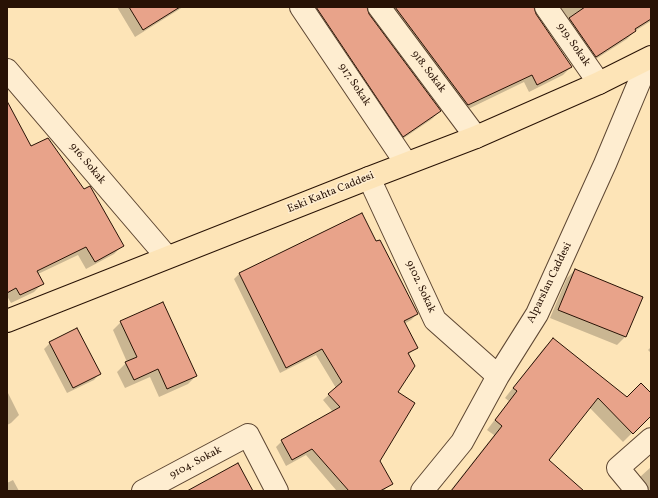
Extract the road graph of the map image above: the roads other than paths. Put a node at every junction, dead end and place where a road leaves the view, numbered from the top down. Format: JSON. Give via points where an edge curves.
{"nodes":[{"id":1,"x":301,"y":7,"type":"edge"},
{"id":2,"x":379,"y":7,"type":"edge"},
{"id":3,"x":546,"y":7,"type":"edge"},
{"id":4,"x":650,"y":59,"type":"edge"},
{"id":5,"x":7,"y":70,"type":"edge"},
{"id":6,"x":599,"y":83,"type":"junction"},
{"id":7,"x":476,"y":137,"type":"junction"},
{"id":8,"x":406,"y":163,"type":"junction"},
{"id":9,"x":369,"y":178,"type":"junction"},
{"id":10,"x":166,"y":257,"type":"junction"},
{"id":11,"x":7,"y":321,"type":"edge"},
{"id":12,"x":498,"y":376,"type":"junction"},
{"id":13,"x":651,"y":439,"type":"edge"},
{"id":14,"x":143,"y":491,"type":"edge"},
{"id":15,"x":277,"y":491,"type":"edge"},
{"id":16,"x":423,"y":491,"type":"edge"},
{"id":17,"x":637,"y":491,"type":"edge"}],
"edges":[{"from":1,"to":8,"type":"street","name":"917. Sokak"},
{"from":2,"to":7,"type":"street","name":"918. Sokak"},
{"from":3,"to":6,"type":"street","name":"919. Sokak"},
{"from":4,"to":6,"type":"main road","name":"Eski Kahta Caddesi"},
{"from":4,"to":12,"type":"street","name":"Alparslan Caddesi","via":[[537,314]]},
{"from":5,"to":10,"type":"street","name":"916. Sokak"},
{"from":6,"to":7,"type":"main road","name":"Eski Kahta Caddesi"},
{"from":7,"to":8,"type":"main road","name":"Eski Kahta Caddesi"},
{"from":8,"to":9,"type":"main road","name":"Eski Kahta Caddesi"},
{"from":9,"to":10,"type":"main road","name":"Eski Kahta Caddesi"},
{"from":9,"to":12,"type":"street","name":"9102. Sokak","via":[[435,320]]},
{"from":10,"to":11,"type":"main road","name":"Eski Kahta Caddesi"},
{"from":12,"to":16,"type":"street","name":"Alparslan Caddesi","via":[[462,442]]},
{"from":13,"to":17,"type":"street","via":[[618,468]]},
{"from":14,"to":15,"type":"street","name":"9104. Sokak","via":[[248,435]]}]}
